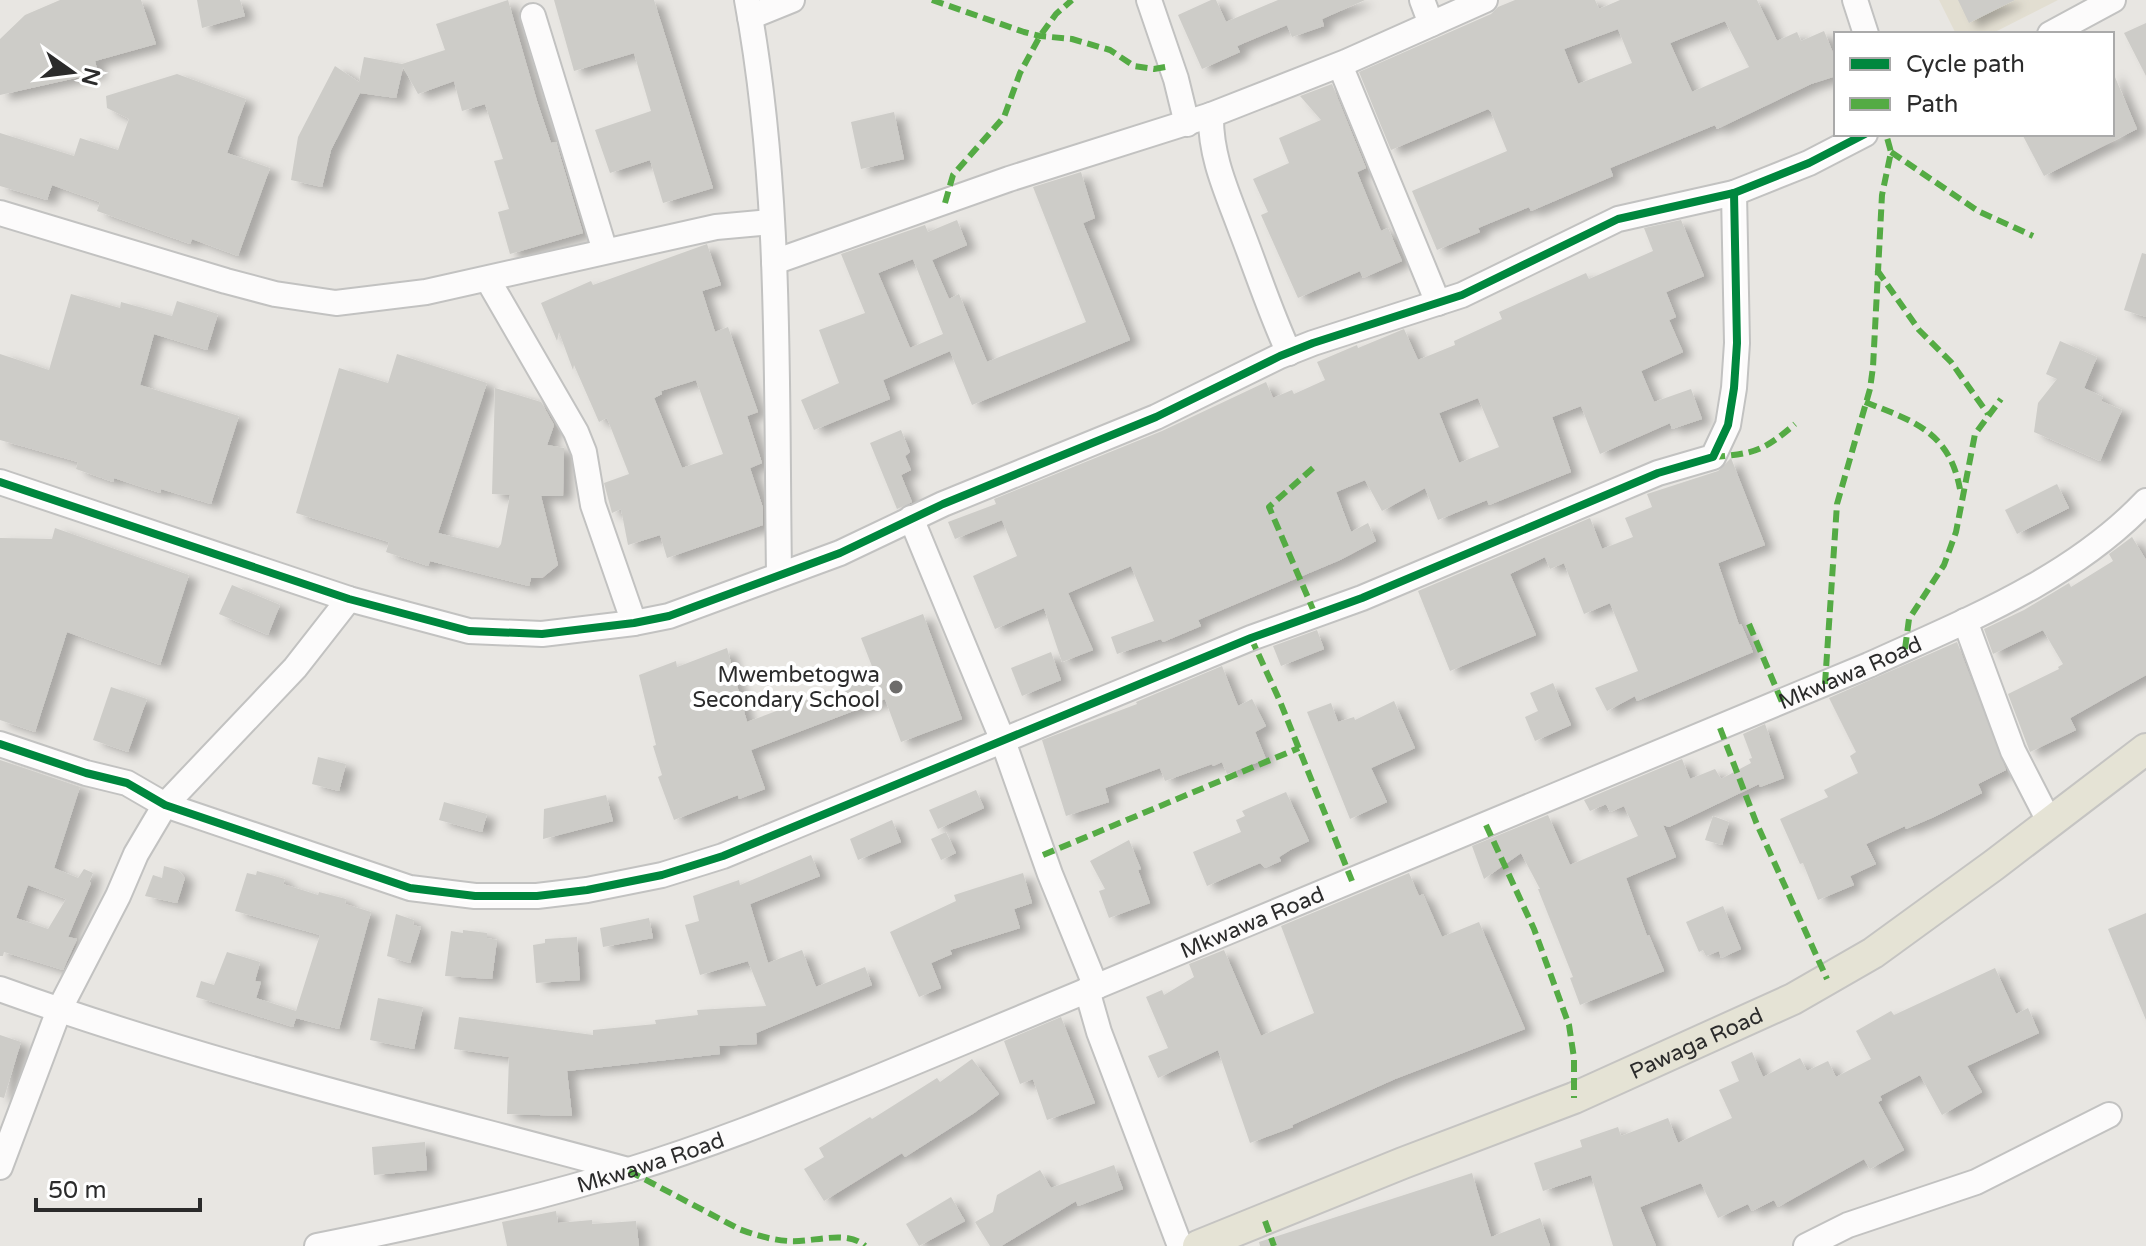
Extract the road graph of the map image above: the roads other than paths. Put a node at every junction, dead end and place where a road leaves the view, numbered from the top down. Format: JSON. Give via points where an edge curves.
{"nodes":[{"id":1,"x":792,"y":0,"type":"edge"},
{"id":2,"x":1149,"y":0,"type":"edge"},
{"id":3,"x":1422,"y":0,"type":"edge"},
{"id":4,"x":1485,"y":0,"type":"edge"},
{"id":5,"x":1855,"y":0,"type":"edge"},
{"id":6,"x":2113,"y":0,"type":"edge"},
{"id":7,"x":748,"y":9,"type":"edge"},
{"id":8,"x":533,"y":16,"type":"dead end"},
{"id":9,"x":1431,"y":24,"type":"junction"},
{"id":10,"x":1865,"y":32,"type":"edge"},
{"id":11,"x":2054,"y":32,"type":"edge"},
{"id":12,"x":1340,"y":65,"type":"junction"},
{"id":13,"x":1211,"y":115,"type":"junction"},
{"id":14,"x":1187,"y":124,"type":"junction"},
{"id":15,"x":1861,"y":136,"type":"edge"},
{"id":16,"x":1734,"y":193,"type":"junction"},
{"id":17,"x":0,"y":213,"type":"edge"},
{"id":18,"x":771,"y":222,"type":"junction"},
{"id":19,"x":605,"y":251,"type":"junction"},
{"id":20,"x":774,"y":262,"type":"junction"},
{"id":21,"x":488,"y":280,"type":"junction"},
{"id":22,"x":1438,"y":303,"type":"junction"},
{"id":23,"x":1289,"y":353,"type":"junction"},
{"id":24,"x":0,"y":482,"type":"edge"},
{"id":25,"x":2146,"y":501,"type":"edge"},
{"id":26,"x":911,"y":518,"type":"junction"},
{"id":27,"x":779,"y":573,"type":"junction"},
{"id":28,"x":349,"y":599,"type":"junction"},
{"id":29,"x":1965,"y":621,"type":"junction"},
{"id":30,"x":634,"y":623,"type":"junction"},
{"id":31,"x":1003,"y":741,"type":"junction"},
{"id":32,"x":0,"y":744,"type":"edge"},
{"id":33,"x":2146,"y":749,"type":"edge"},
{"id":34,"x":165,"y":805,"type":"junction"},
{"id":35,"x":2050,"y":823,"type":"junction"},
{"id":36,"x":0,"y":989,"type":"edge"},
{"id":37,"x":1091,"y":989,"type":"junction"},
{"id":38,"x":59,"y":1010,"type":"junction"},
{"id":39,"x":2109,"y":1115,"type":"dead end"},
{"id":40,"x":0,"y":1167,"type":"edge"},
{"id":41,"x":629,"y":1171,"type":"junction"},
{"id":42,"x":318,"y":1246,"type":"edge"},
{"id":43,"x":1180,"y":1246,"type":"edge"},
{"id":44,"x":1198,"y":1246,"type":"edge"},
{"id":45,"x":1806,"y":1246,"type":"edge"}],
"edges":[{"from":1,"to":7,"type":"street"},
{"from":2,"to":14,"type":"street"},
{"from":3,"to":9,"type":"street"},
{"from":4,"to":9,"type":"street"},
{"from":5,"to":10,"type":"street"},
{"from":6,"to":11,"type":"street"},
{"from":7,"to":18,"type":"street"},
{"from":8,"to":19,"type":"street"},
{"from":9,"to":12,"type":"street"},
{"from":12,"to":13,"type":"street"},
{"from":12,"to":22,"type":"street"},
{"from":13,"to":14,"type":"street"},
{"from":13,"to":23,"type":"street","via":[[1219,170]]},
{"from":14,"to":20,"type":"street","via":[[1009,179]]},
{"from":15,"to":16,"type":"street"},
{"from":16,"to":22,"type":"street","via":[[1618,219]]},
{"from":16,"to":31,"type":"street","via":[[1734,388],[1728,425],[1713,457],[1658,473]]},
{"from":17,"to":21,"type":"street","via":[[226,281],[336,303]]},
{"from":18,"to":19,"type":"street","via":[[716,227]]},
{"from":18,"to":20,"type":"street"},
{"from":19,"to":21,"type":"street"},
{"from":20,"to":27,"type":"street"},
{"from":21,"to":30,"type":"street","via":[[576,432],[593,505]]},
{"from":22,"to":23,"type":"street"},
{"from":23,"to":26,"type":"street","via":[[1156,417]]},
{"from":24,"to":28,"type":"street"},
{"from":25,"to":29,"type":"street","name":"Mkwawa Road","via":[[2056,572]]},
{"from":26,"to":27,"type":"street","via":[[840,553]]},
{"from":26,"to":31,"type":"street"},
{"from":27,"to":30,"type":"street","via":[[669,616]]},
{"from":28,"to":30,"type":"street","via":[[469,631],[542,634]]},
{"from":28,"to":34,"type":"street","via":[[295,668]]},
{"from":29,"to":35,"type":"street","via":[[2013,751]]},
{"from":29,"to":37,"type":"street","name":"Mkwawa Road"},
{"from":31,"to":34,"type":"street","via":[[723,856],[662,875],[537,896],[410,888]]},
{"from":31,"to":37,"type":"street"},
{"from":32,"to":34,"type":"street","via":[[127,783]]},
{"from":33,"to":35,"type":"main road","name":"Pawaga Road"},
{"from":34,"to":38,"type":"street"},
{"from":35,"to":44,"type":"main road","name":"Pawaga Road","via":[[1873,953],[1793,999],[1574,1098]]},
{"from":36,"to":38,"type":"street"},
{"from":37,"to":41,"type":"street","name":"Mkwawa Road","via":[[735,1135]]},
{"from":37,"to":43,"type":"street","via":[[1099,1032]]},
{"from":38,"to":40,"type":"street"},
{"from":38,"to":41,"type":"street","via":[[306,1085]]},
{"from":39,"to":45,"type":"street","via":[[1976,1182],[1848,1225]]},
{"from":41,"to":42,"type":"street","name":"Mkwawa Road","via":[[445,1220]]}]}
